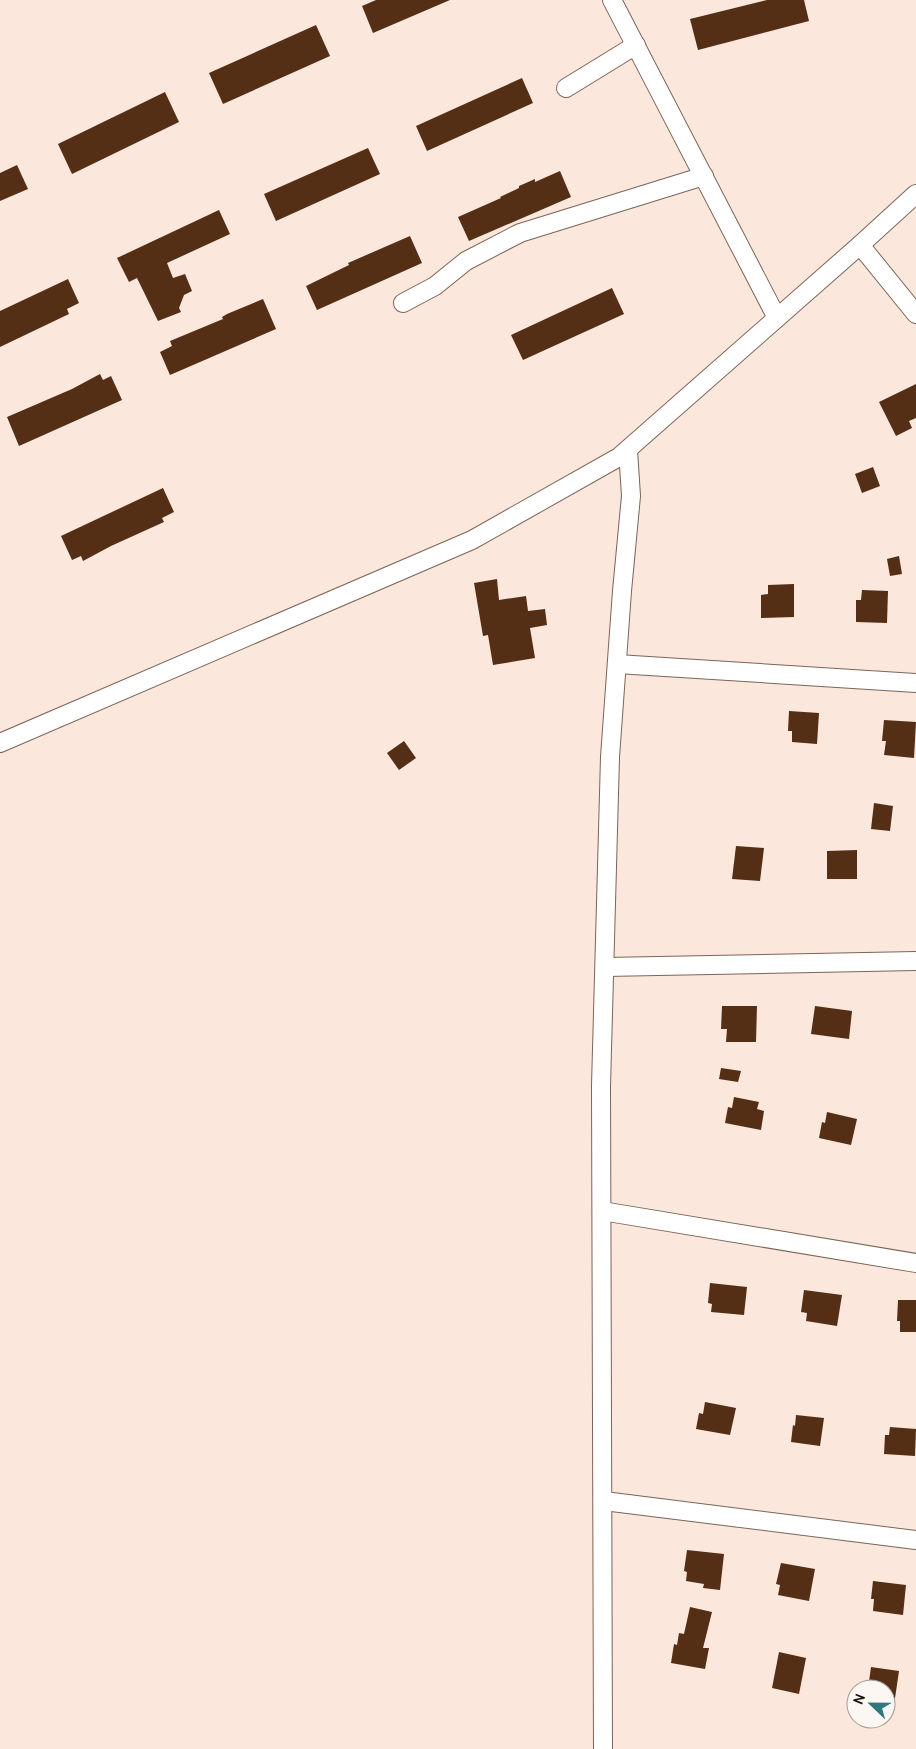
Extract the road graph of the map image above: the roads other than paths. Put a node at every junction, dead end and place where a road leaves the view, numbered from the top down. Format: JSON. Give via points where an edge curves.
{"nodes":[{"id":1,"x":612,"y":0,"type":"edge"},
{"id":2,"x":636,"y":45,"type":"junction"},
{"id":3,"x":566,"y":88,"type":"dead end"},
{"id":4,"x":704,"y":176,"type":"junction"},
{"id":5,"x":916,"y":194,"type":"edge"},
{"id":6,"x":860,"y":245,"type":"junction"},
{"id":7,"x":403,"y":303,"type":"dead end"},
{"id":8,"x":915,"y":312,"type":"edge"},
{"id":9,"x":777,"y":318,"type":"junction"},
{"id":10,"x":628,"y":450,"type":"junction"},
{"id":11,"x":617,"y":664,"type":"junction"},
{"id":12,"x":916,"y":683,"type":"edge"},
{"id":13,"x":0,"y":743,"type":"edge"},
{"id":14,"x":916,"y":961,"type":"edge"},
{"id":15,"x":605,"y":967,"type":"junction"},
{"id":16,"x":602,"y":1211,"type":"junction"},
{"id":17,"x":916,"y":1262,"type":"edge"},
{"id":18,"x":604,"y":1501,"type":"junction"},
{"id":19,"x":916,"y":1540,"type":"edge"},
{"id":20,"x":603,"y":1749,"type":"edge"}],
"edges":[{"from":1,"to":2,"type":"street"},
{"from":2,"to":3,"type":"street"},
{"from":2,"to":4,"type":"street"},
{"from":4,"to":7,"type":"street","via":[[520,233],[466,261],[434,286]]},
{"from":4,"to":9,"type":"street"},
{"from":5,"to":6,"type":"street"},
{"from":6,"to":8,"type":"street"},
{"from":6,"to":9,"type":"street"},
{"from":9,"to":10,"type":"street"},
{"from":10,"to":11,"type":"street","via":[[631,496]]},
{"from":10,"to":13,"type":"street","via":[[472,540]]},
{"from":11,"to":12,"type":"street"},
{"from":11,"to":15,"type":"street","via":[[610,757]]},
{"from":14,"to":15,"type":"street"},
{"from":15,"to":16,"type":"street"},
{"from":16,"to":17,"type":"street"},
{"from":16,"to":18,"type":"street"},
{"from":18,"to":19,"type":"street"},
{"from":18,"to":20,"type":"street"}]}
